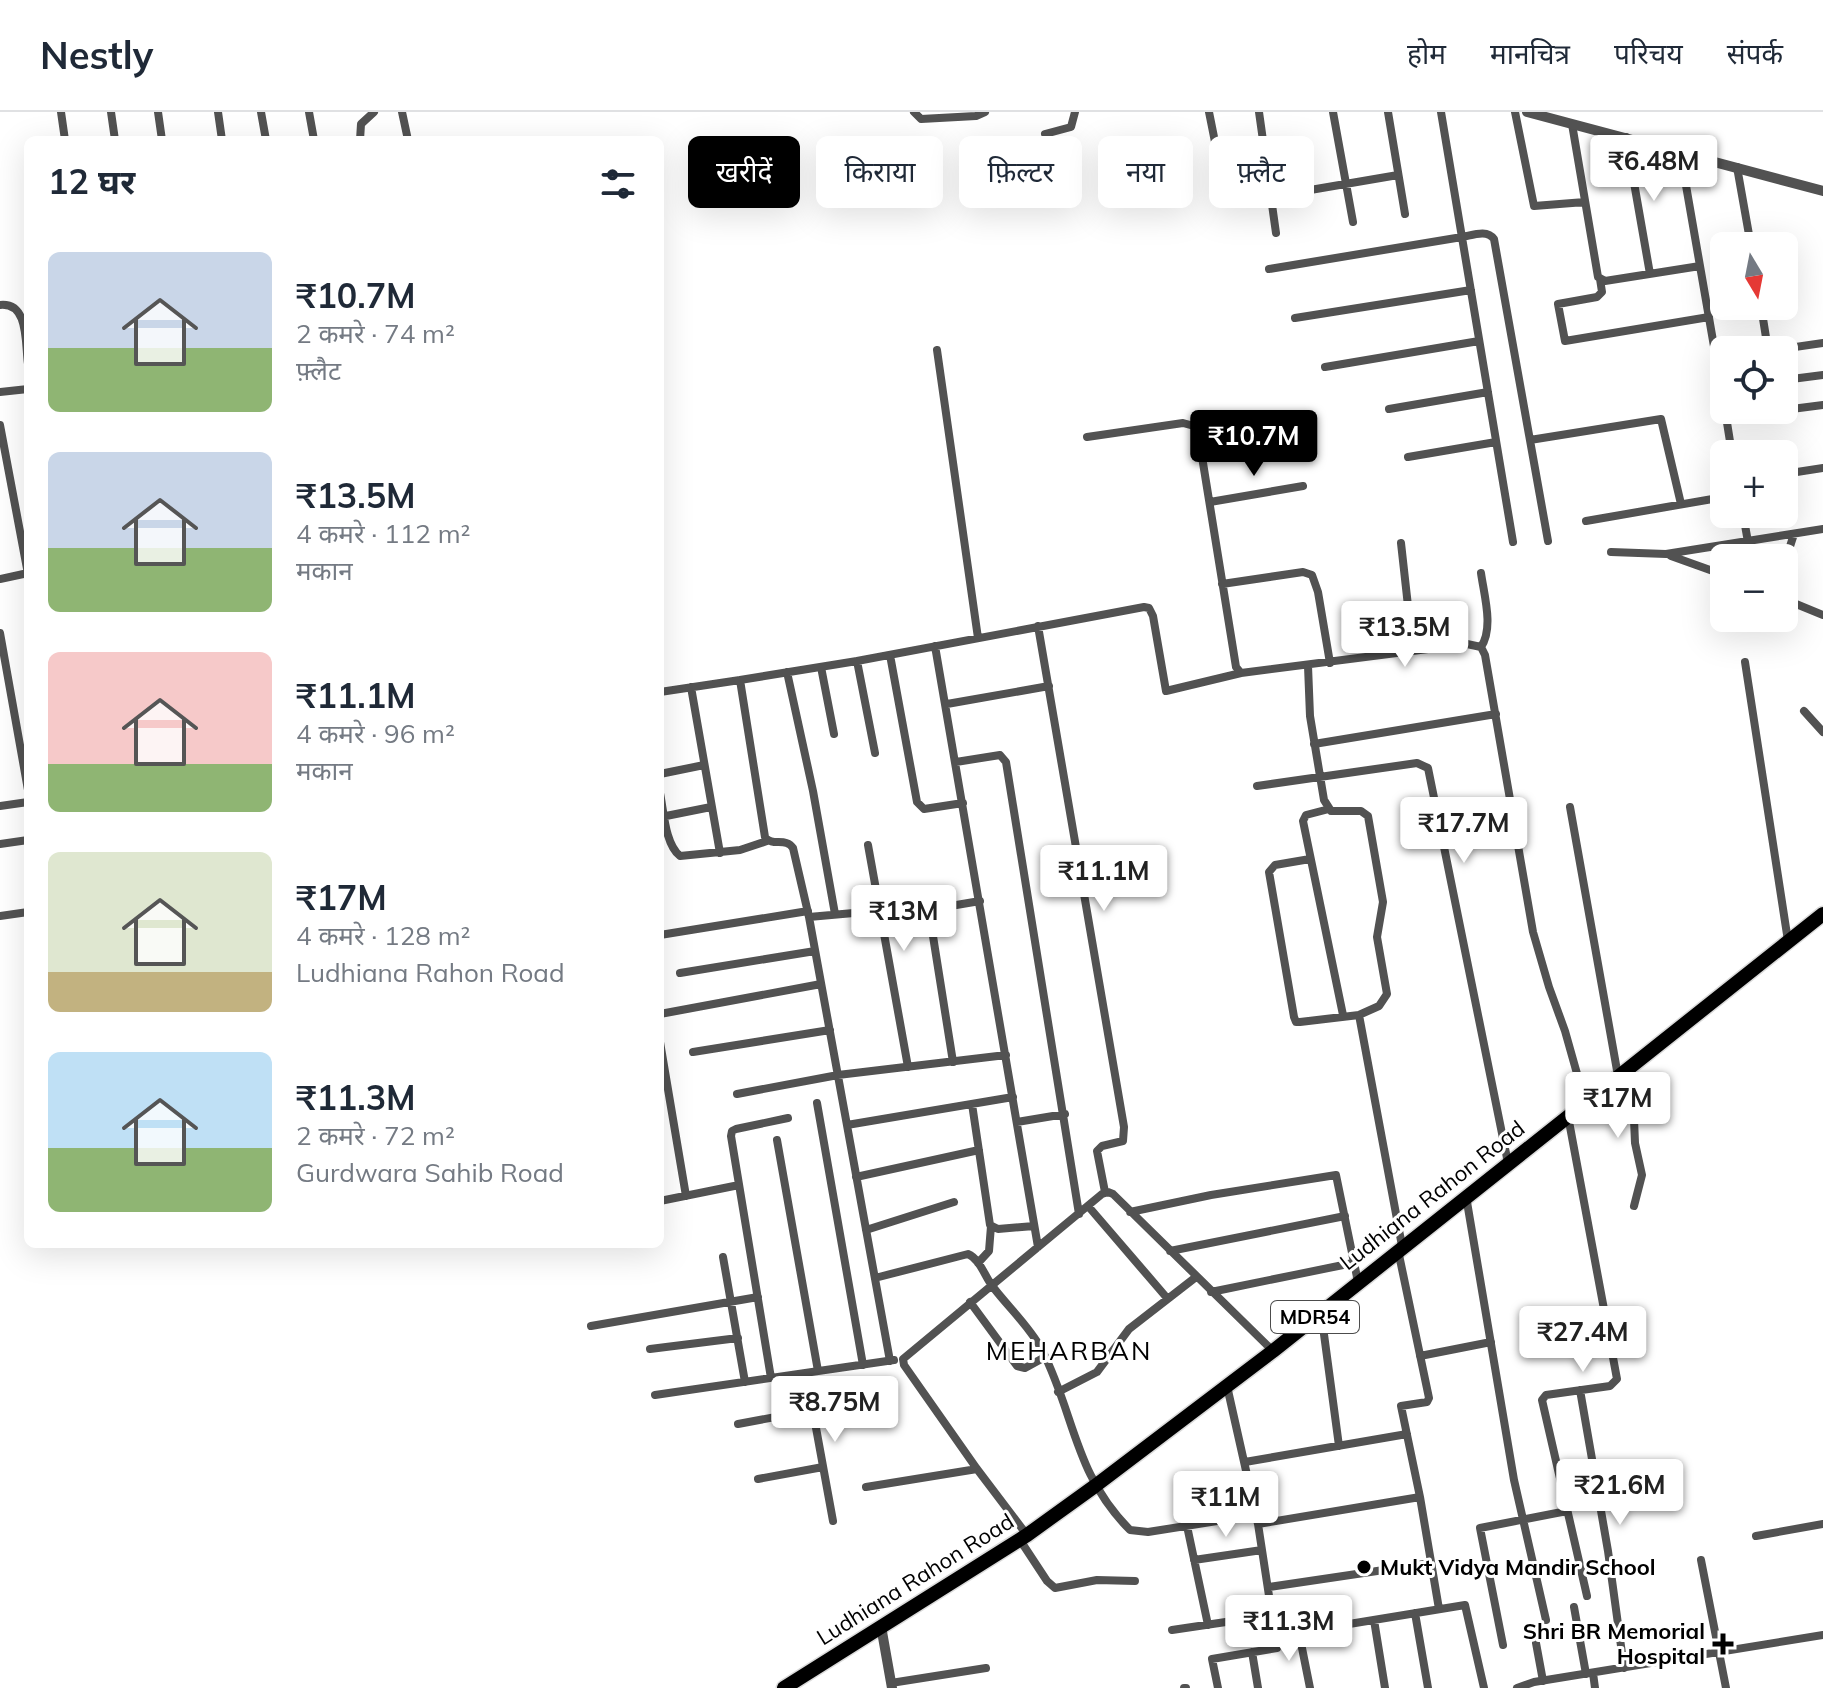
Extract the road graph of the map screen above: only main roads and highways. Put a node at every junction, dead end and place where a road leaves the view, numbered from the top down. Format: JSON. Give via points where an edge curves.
{"nodes":[{"id":1,"x":1823,"y":914,"type":"edge"},
{"id":2,"x":784,"y":1688,"type":"edge"}],
"edges":[{"from":1,"to":2,"type":"main road","name":"Ludhiana Rahon Road","number":"MDR54","via":[[1095,1486]]}]}
